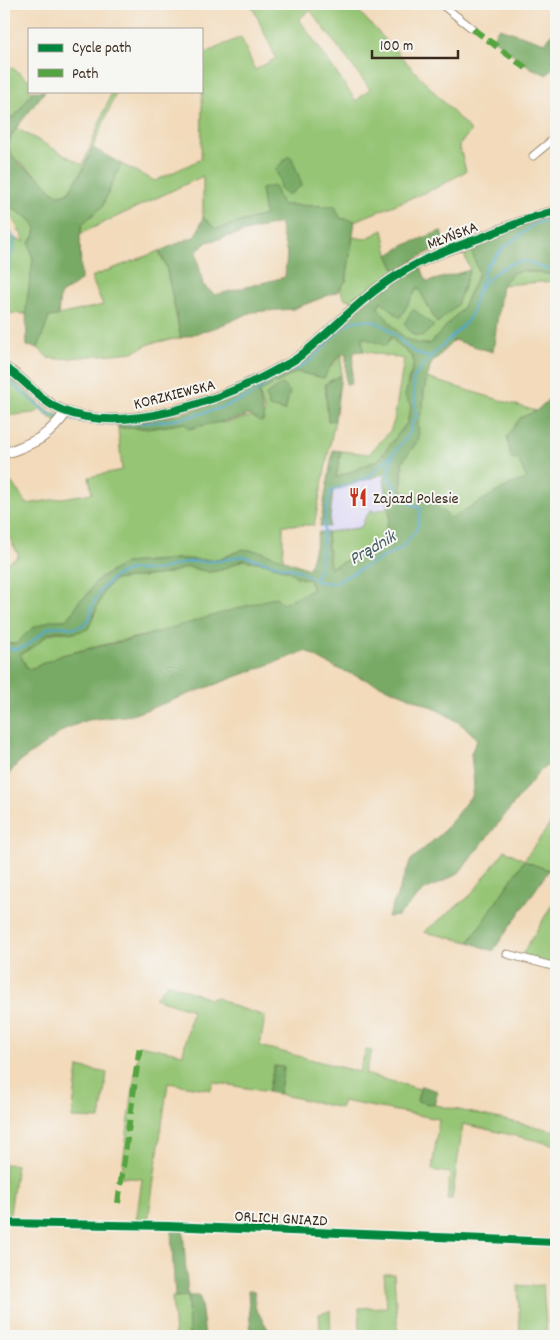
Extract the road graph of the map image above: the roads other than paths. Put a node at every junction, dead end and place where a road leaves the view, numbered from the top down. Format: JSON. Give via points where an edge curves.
{"nodes":[{"id":1,"x":441,"y":4,"type":"edge"},
{"id":2,"x":473,"y":29,"type":"dead end"},
{"id":3,"x":556,"y":137,"type":"edge"},
{"id":4,"x":533,"y":156,"type":"dead end"},
{"id":5,"x":556,"y":211,"type":"edge"},
{"id":6,"x":365,"y":299,"type":"joint"},
{"id":7,"x":4,"y":367,"type":"edge"},
{"id":8,"x":66,"y":412,"type":"junction"},
{"id":9,"x":4,"y":454,"type":"edge"},
{"id":10,"x":507,"y":954,"type":"dead end"},
{"id":11,"x":556,"y":967,"type":"edge"},
{"id":12,"x":4,"y":1223,"type":"edge"},
{"id":13,"x":556,"y":1242,"type":"edge"}],
"edges":[{"from":1,"to":2,"type":"street"},
{"from":3,"to":4,"type":"street"},
{"from":5,"to":6,"type":"street","name":"MŁYŃSKA","via":[[428,257]]},
{"from":6,"to":8,"type":"street","name":"KORZKIEWSKA","via":[[299,358],[217,398],[172,411],[121,419],[101,419]]},
{"from":7,"to":8,"type":"street","name":"KORZKIEWSKA","via":[[41,399]]},
{"from":8,"to":9,"type":"street","via":[[41,439]]},
{"from":10,"to":11,"type":"street"},
{"from":12,"to":13,"type":"street","name":"ORLICH GNIAZD","via":[[168,1226]]}]}
